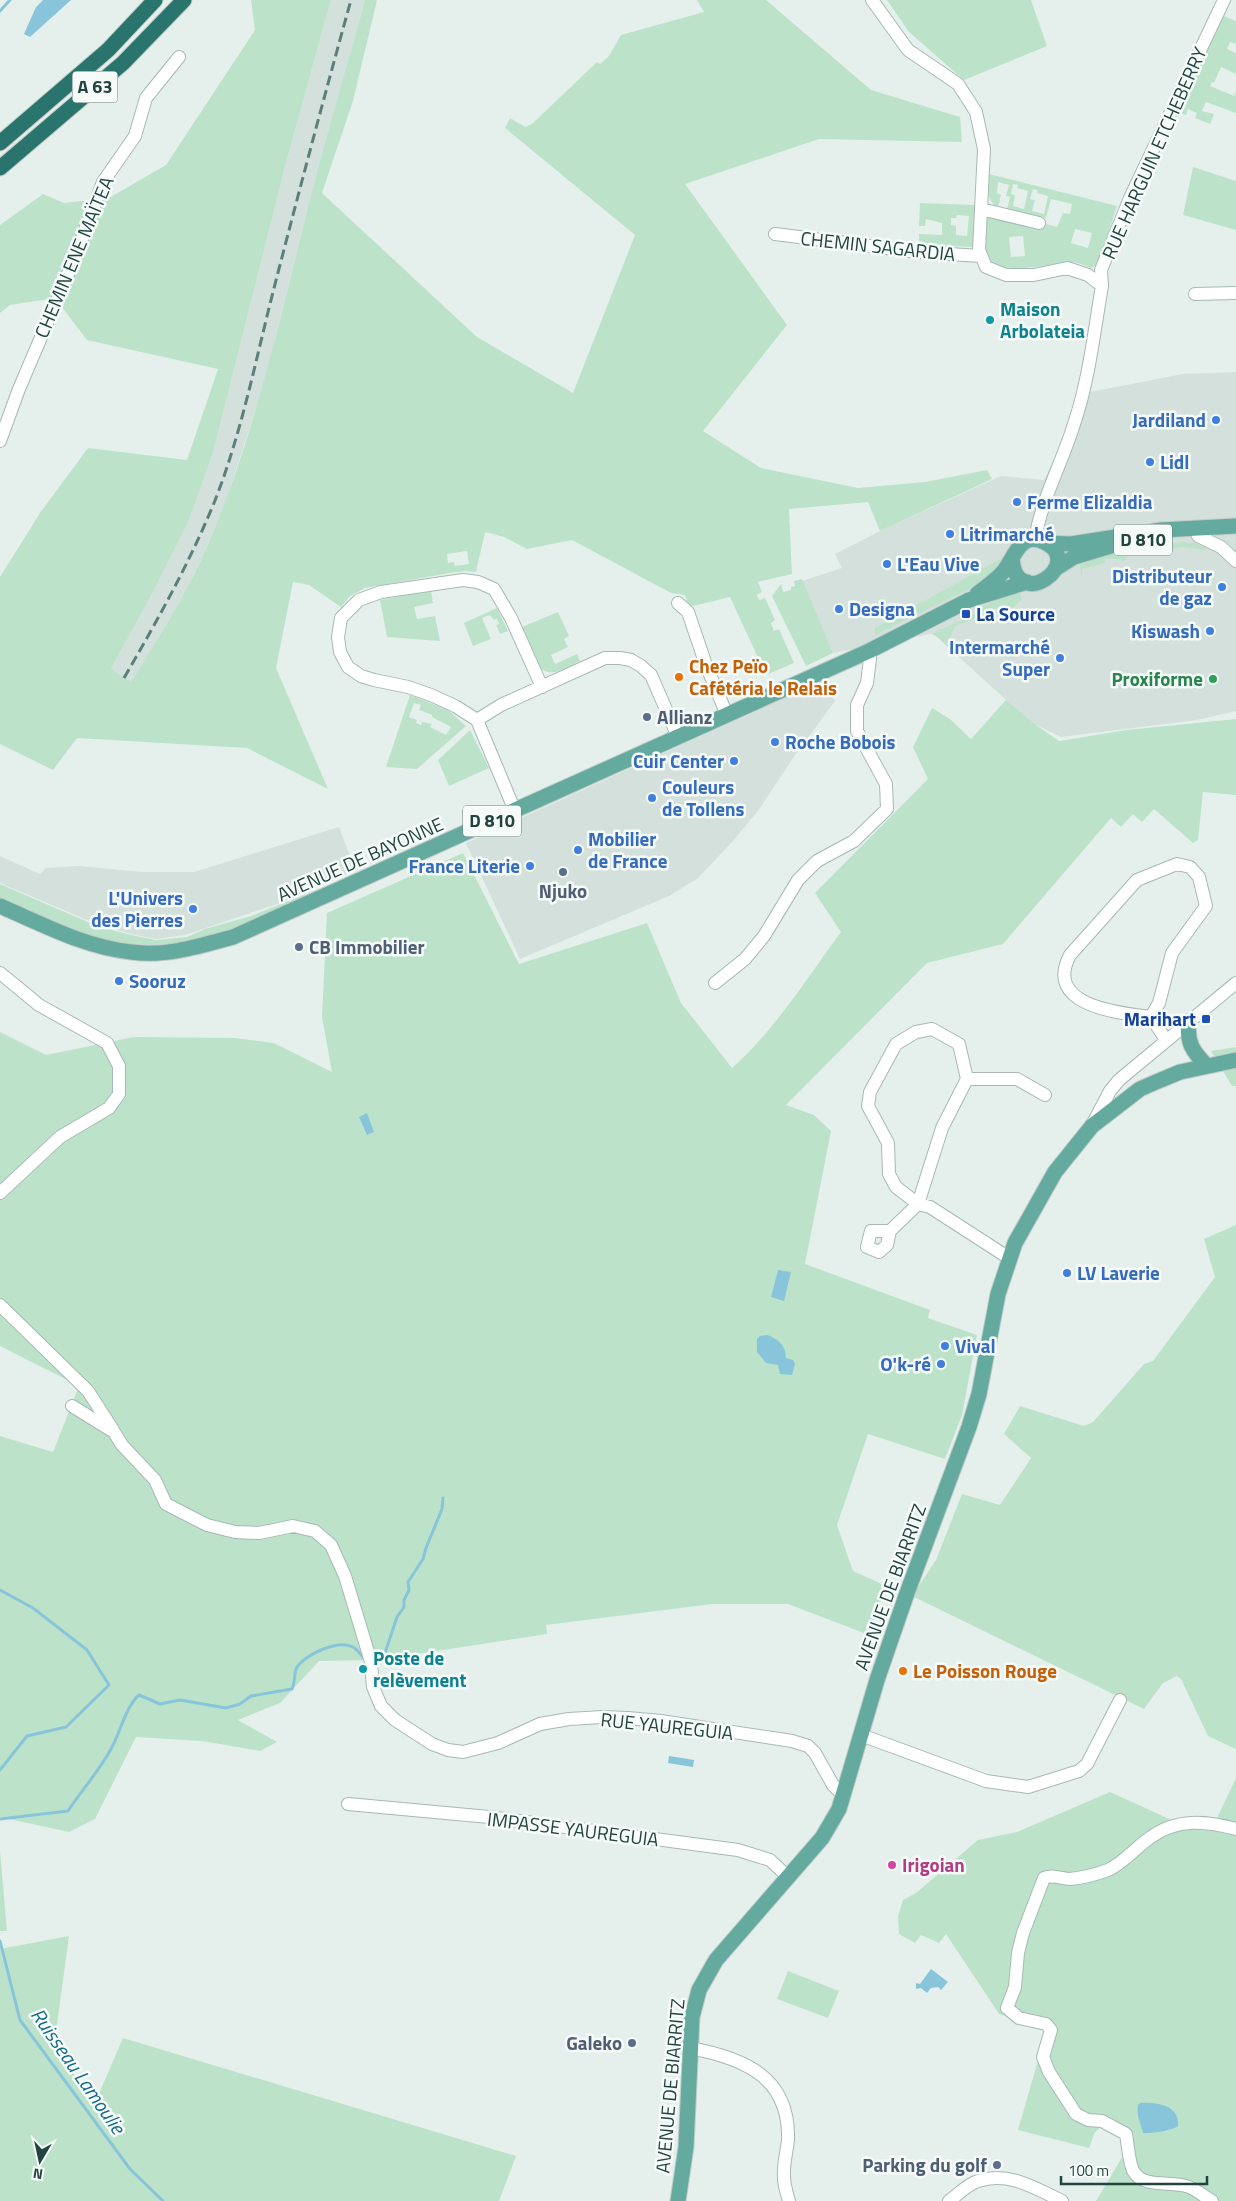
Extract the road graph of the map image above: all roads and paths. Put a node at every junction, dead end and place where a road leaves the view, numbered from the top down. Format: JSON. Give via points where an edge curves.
{"nodes":[{"id":1,"x":155,"y":0,"type":"edge"},
{"id":2,"x":184,"y":0,"type":"edge"},
{"id":3,"x":872,"y":0,"type":"edge"},
{"id":4,"x":1224,"y":0,"type":"edge"},
{"id":5,"x":179,"y":57,"type":"dead end"},
{"id":6,"x":0,"y":143,"type":"edge"},
{"id":7,"x":0,"y":168,"type":"edge"},
{"id":8,"x":981,"y":209,"type":"junction"},
{"id":9,"x":1039,"y":223,"type":"dead end"},
{"id":10,"x":775,"y":234,"type":"dead end"},
{"id":11,"x":981,"y":256,"type":"junction"},
{"id":12,"x":1102,"y":286,"type":"junction"},
{"id":13,"x":1236,"y":292,"type":"edge"},
{"id":14,"x":1195,"y":294,"type":"dead end"},
{"id":15,"x":0,"y":441,"type":"edge"},
{"id":16,"x":1236,"y":526,"type":"edge"},
{"id":17,"x":1236,"y":530,"type":"edge"},
{"id":18,"x":1236,"y":535,"type":"edge"},
{"id":19,"x":1041,"y":541,"type":"junction"},
{"id":20,"x":1220,"y":541,"type":"junction"},
{"id":21,"x":1235,"y":556,"type":"edge"},
{"id":22,"x":1012,"y":559,"type":"junction"},
{"id":23,"x":1056,"y":569,"type":"junction"},
{"id":24,"x":1027,"y":582,"type":"junction"},
{"id":25,"x":969,"y":600,"type":"junction"},
{"id":26,"x":678,"y":603,"type":"dead end"},
{"id":27,"x":869,"y":651,"type":"junction"},
{"id":28,"x":542,"y":687,"type":"junction"},
{"id":29,"x":727,"y":715,"type":"junction"},
{"id":30,"x":478,"y":720,"type":"junction"},
{"id":31,"x":678,"y":737,"type":"junction"},
{"id":32,"x":515,"y":811,"type":"junction"},
{"id":33,"x":0,"y":906,"type":"edge"},
{"id":34,"x":0,"y":973,"type":"edge"},
{"id":35,"x":1236,"y":982,"type":"edge"},
{"id":36,"x":714,"y":983,"type":"dead end"},
{"id":37,"x":1151,"y":1017,"type":"junction"},
{"id":38,"x":1189,"y":1022,"type":"junction"},
{"id":39,"x":1166,"y":1040,"type":"junction"},
{"id":40,"x":1236,"y":1060,"type":"edge"},
{"id":41,"x":1207,"y":1066,"type":"junction"},
{"id":42,"x":967,"y":1079,"type":"junction"},
{"id":43,"x":1045,"y":1095,"type":"dead end"},
{"id":44,"x":1092,"y":1126,"type":"junction"},
{"id":45,"x":0,"y":1193,"type":"edge"},
{"id":46,"x":918,"y":1204,"type":"junction"},
{"id":47,"x":890,"y":1231,"type":"dead end"},
{"id":48,"x":1009,"y":1258,"type":"junction"},
{"id":49,"x":0,"y":1305,"type":"edge"},
{"id":50,"x":72,"y":1406,"type":"dead end"},
{"id":51,"x":114,"y":1432,"type":"junction"},
{"id":52,"x":1120,"y":1700,"type":"dead end"},
{"id":53,"x":861,"y":1735,"type":"junction"},
{"id":54,"x":843,"y":1795,"type":"junction"},
{"id":55,"x":348,"y":1804,"type":"dead end"},
{"id":56,"x":1236,"y":1829,"type":"edge"},
{"id":57,"x":788,"y":1877,"type":"junction"},
{"id":58,"x":690,"y":2048,"type":"junction"},
{"id":59,"x":678,"y":2201,"type":"edge"},
{"id":60,"x":789,"y":2201,"type":"edge"},
{"id":61,"x":949,"y":2201,"type":"edge"},
{"id":62,"x":1062,"y":2201,"type":"edge"},
{"id":63,"x":1212,"y":2201,"type":"edge"}],
"edges":[{"from":1,"to":6,"type":"highway","number":"A 63","via":[[108,50]]},
{"from":2,"to":7,"type":"highway","number":"A 63","via":[[123,63]]},
{"from":3,"to":8,"type":"street","via":[[908,50],[958,84],[976,112],[984,149]]},
{"from":4,"to":12,"type":"street","name":"RUE HARGUIN ETCHEBERRY","via":[[1123,215],[1101,270]]},
{"from":5,"to":15,"type":"street","name":"CHEMIN ENE MAÏTEA","via":[[146,98],[135,136],[103,182]]},
{"from":8,"to":9,"type":"street"},
{"from":8,"to":11,"type":"street"},
{"from":10,"to":11,"type":"street","name":"CHEMIN SAGARDIA","via":[[917,252]]},
{"from":11,"to":12,"type":"street","via":[[986,267],[1006,275],[1034,275],[1067,268],[1088,275]]},
{"from":12,"to":19,"type":"street","name":"RUE HARGUIN ETCHEBERRY","via":[[1083,394],[1048,490]]},
{"from":13,"to":14,"type":"street"},
{"from":16,"to":19,"type":"main road","via":[[1161,530],[1071,544]]},
{"from":17,"to":20,"type":"street","via":[[1221,531]]},
{"from":18,"to":20,"type":"main road","number":"D 810"},
{"from":19,"to":22,"type":"main road","via":[[1020,545]]},
{"from":19,"to":23,"type":"main road","via":[[1056,554]]},
{"from":20,"to":21,"type":"street"},
{"from":20,"to":23,"type":"main road","number":"D 810","via":[[1198,536],[1155,538],[1074,557]]},
{"from":22,"to":24,"type":"main road","via":[[1016,573]]},
{"from":22,"to":25,"type":"main road","number":"D 810","via":[[999,576]]},
{"from":23,"to":24,"type":"main road","via":[[1044,581]]},
{"from":24,"to":25,"type":"main road","number":"D 810"},
{"from":25,"to":27,"type":"main road","name":"AVENUE DE BAYONNE","number":"D 810"},
{"from":26,"to":29,"type":"street","via":[[688,612]]},
{"from":27,"to":29,"type":"main road","name":"AVENUE DE BAYONNE","number":"D 810"},
{"from":27,"to":36,"type":"street","via":[[867,683],[856,705],[857,731],[886,784],[887,809],[854,841],[817,861],[798,880],[764,936]]},
{"from":28,"to":30,"type":"street","via":[[501,704]]},
{"from":28,"to":30,"type":"street","via":[[511,618],[494,589],[478,582],[462,580],[381,592],[359,600],[341,618],[340,652],[348,667],[361,676],[431,695]]},
{"from":28,"to":31,"type":"street","via":[[605,658],[631,660],[652,675]]},
{"from":29,"to":31,"type":"main road","name":"AVENUE DE BAYONNE","number":"D 810"},
{"from":30,"to":32,"type":"street"},
{"from":31,"to":32,"type":"main road","name":"AVENUE DE BAYONNE","number":"D 810"},
{"from":32,"to":33,"type":"main road","name":"AVENUE DE BAYONNE","number":"D 810","via":[[233,938],[189,949],[157,953],[106,948],[76,939]]},
{"from":34,"to":45,"type":"street","via":[[39,1005],[107,1043],[119,1066],[119,1094],[109,1108],[60,1138]]},
{"from":35,"to":38,"type":"street"},
{"from":37,"to":37,"type":"street","via":[[1159,1003],[1172,953],[1206,906],[1199,877],[1190,867],[1177,864],[1138,880],[1070,955],[1065,965],[1067,983],[1079,999],[1101,1010]]},
{"from":37,"to":39,"type":"street"},
{"from":38,"to":39,"type":"street"},
{"from":38,"to":41,"type":"main road","via":[[1189,1044]]},
{"from":39,"to":44,"type":"street","via":[[1110,1091]]},
{"from":40,"to":41,"type":"main road","name":"AVENUE DE BIARRITZ"},
{"from":41,"to":44,"type":"main road","name":"AVENUE DE BIARRITZ","via":[[1180,1072],[1140,1089]]},
{"from":42,"to":43,"type":"street","via":[[1017,1079]]},
{"from":42,"to":46,"type":"street","via":[[942,1128]]},
{"from":42,"to":46,"type":"street","via":[[959,1044],[932,1029],[916,1032],[896,1044],[870,1092],[868,1106],[888,1143],[889,1174],[896,1187]]},
{"from":44,"to":48,"type":"main road","name":"AVENUE DE BIARRITZ","via":[[1055,1172]]},
{"from":46,"to":47,"type":"street"},
{"from":46,"to":48,"type":"street","via":[[930,1207]]},
{"from":48,"to":53,"type":"main road","name":"AVENUE DE BIARRITZ","via":[[969,1427],[907,1593]]},
{"from":49,"to":51,"type":"street","via":[[88,1391]]},
{"from":50,"to":51,"type":"street"},
{"from":51,"to":54,"type":"street","name":"RUE YAUREGUIA","via":[[155,1480],[166,1504],[207,1525],[235,1532],[259,1533],[293,1526],[315,1531],[331,1545],[345,1576],[381,1706],[395,1720],[432,1744],[448,1750],[477,1750],[540,1724],[569,1719],[661,1721],[808,1746]]},
{"from":52,"to":53,"type":"street","via":[[1087,1764],[1078,1771],[1028,1787],[986,1782]]},
{"from":53,"to":54,"type":"main road","name":"AVENUE DE BIARRITZ"},
{"from":54,"to":57,"type":"main road","name":"AVENUE DE BIARRITZ","via":[[822,1838]]},
{"from":55,"to":57,"type":"street","name":"IMPASSE YAUREGUIA","via":[[489,1817],[738,1850],[770,1860]]},
{"from":56,"to":63,"type":"street","via":[[1203,1822],[1172,1825],[1150,1837],[1132,1855],[1108,1870],[1068,1879],[1044,1878],[1022,1933],[1015,1988],[1007,2008],[1019,2018],[1046,2024],[1050,2030],[1043,2057],[1049,2072],[1076,2114],[1088,2120],[1102,2121],[1126,2134],[1134,2174],[1157,2183],[1190,2187]]},
{"from":57,"to":58,"type":"main road","name":"AVENUE DE BIARRITZ","via":[[709,1972],[694,2007]]},
{"from":58,"to":59,"type":"main road","name":"AVENUE DE BIARRITZ","via":[[686,2147]]},
{"from":58,"to":60,"type":"street","via":[[736,2061],[770,2081],[787,2120],[784,2170]]},
{"from":61,"to":62,"type":"street","via":[[976,2181],[994,2179],[1019,2180]]}]}
